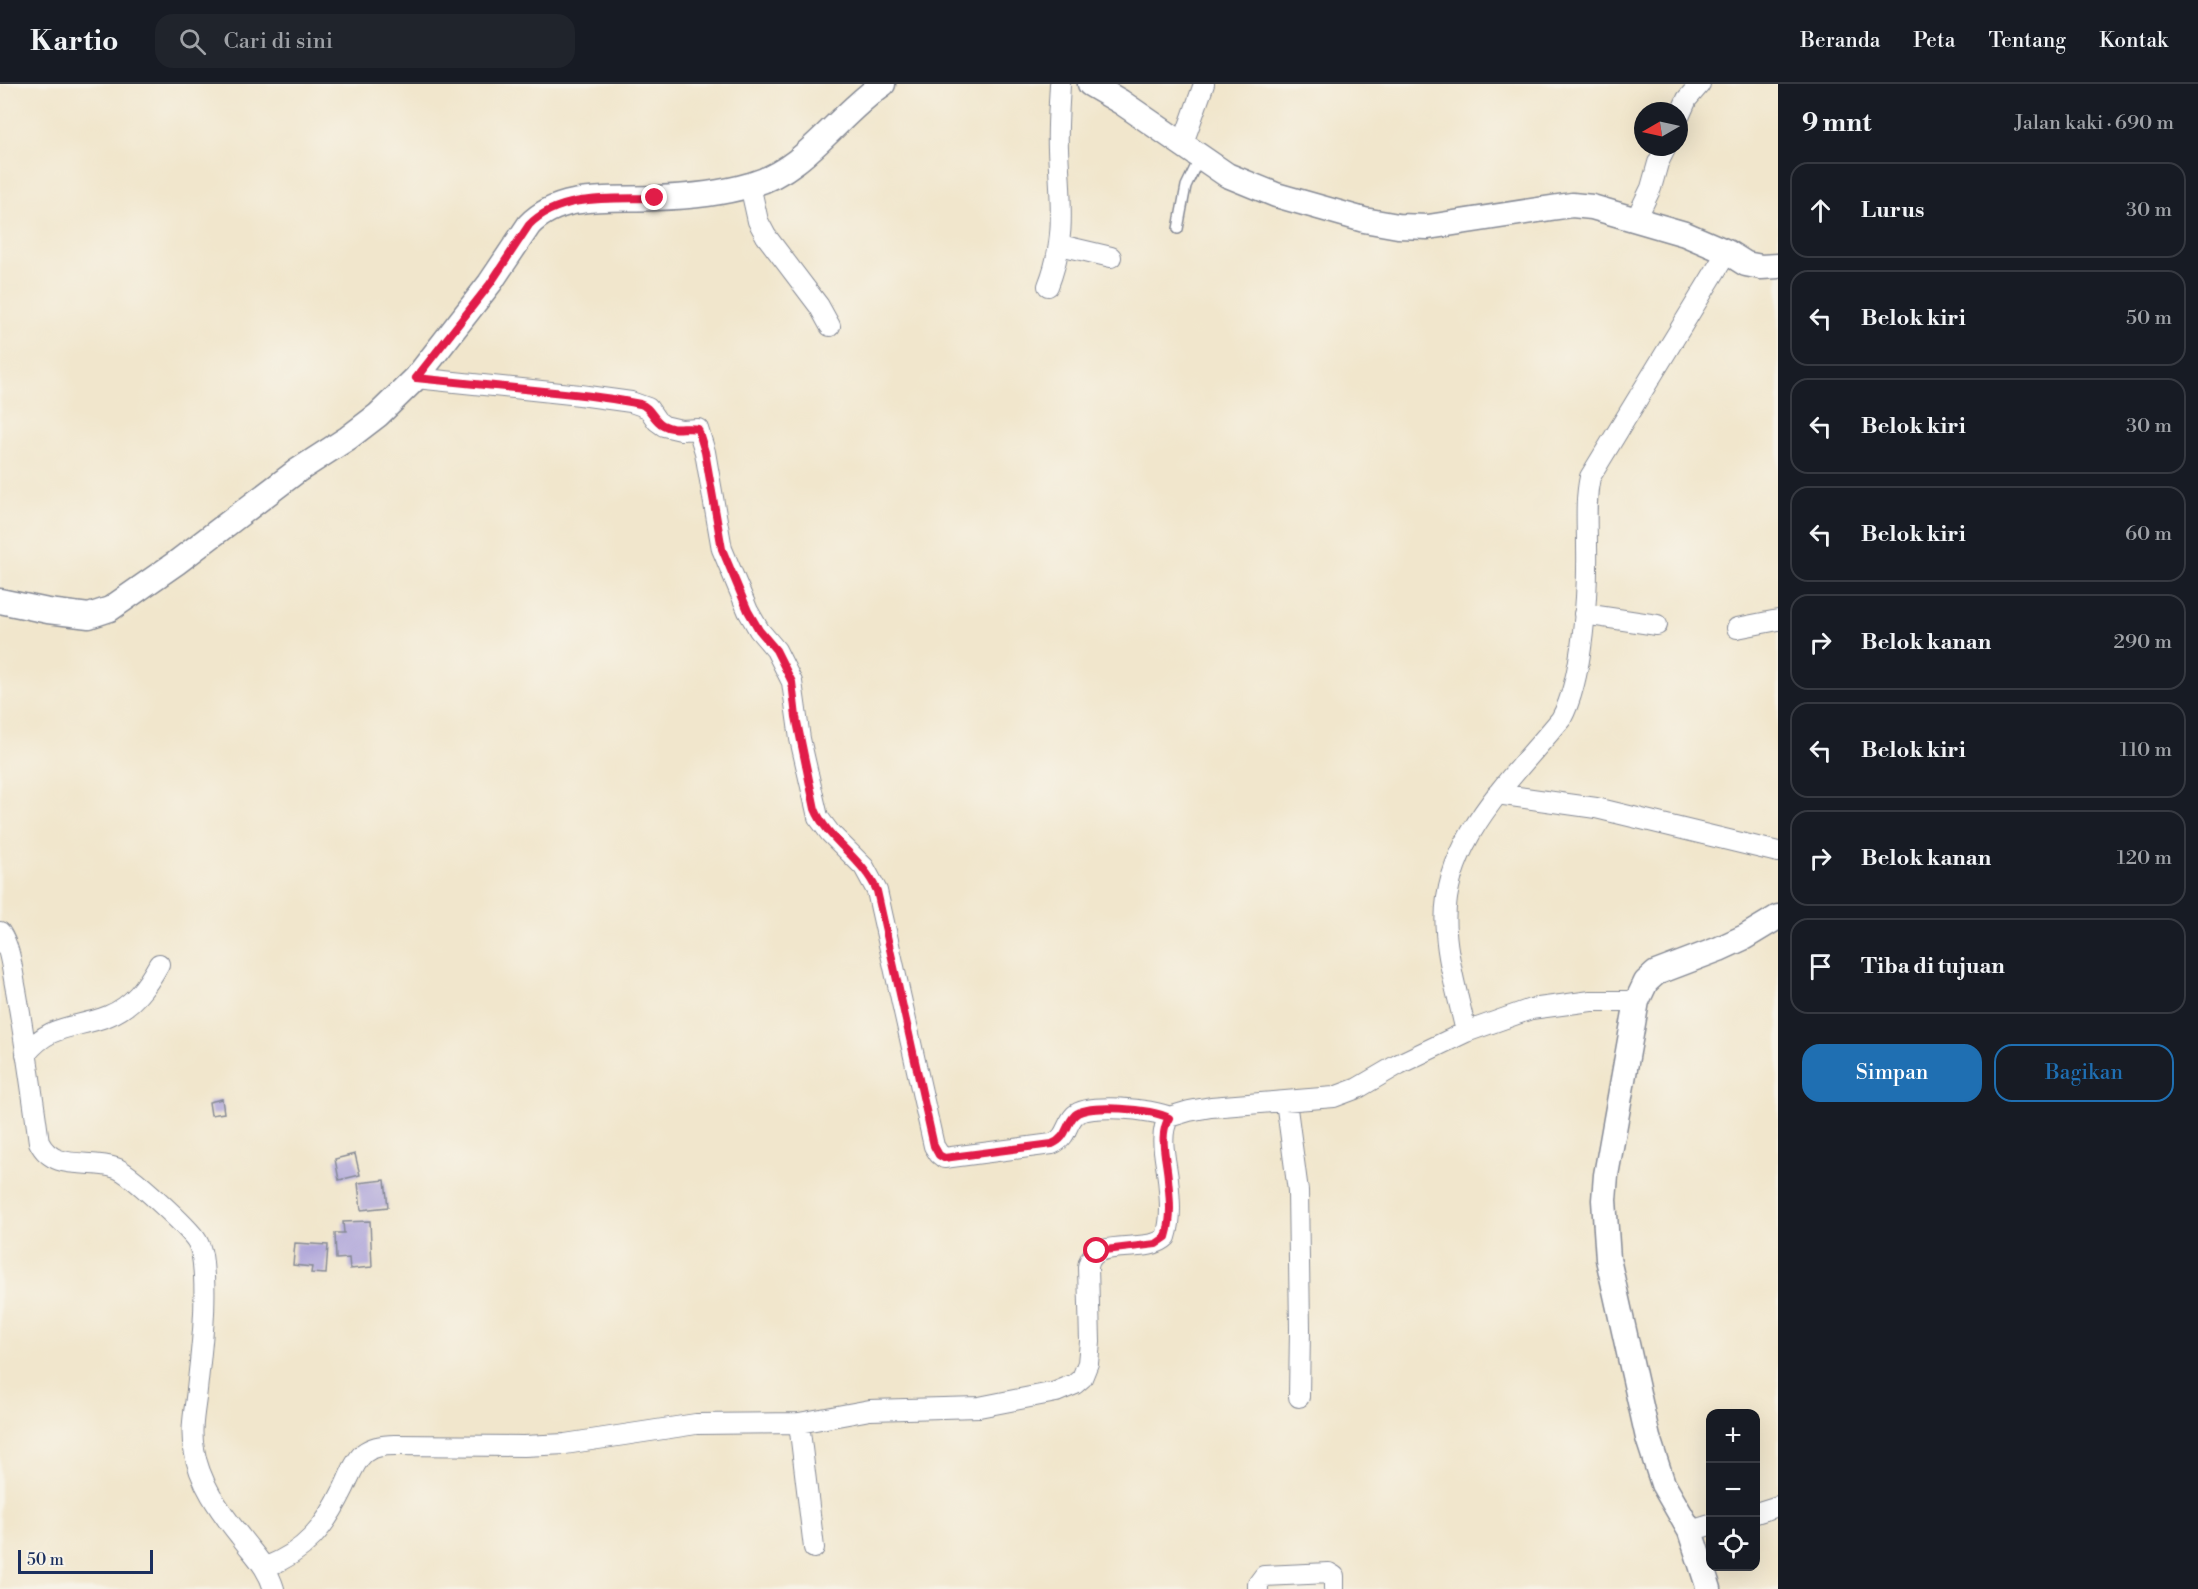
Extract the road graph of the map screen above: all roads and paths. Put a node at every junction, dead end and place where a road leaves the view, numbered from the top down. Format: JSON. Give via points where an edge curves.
{"nodes":[{"id":1,"x":884,"y":84,"type":"edge"},
{"id":2,"x":1060,"y":84,"type":"edge"},
{"id":3,"x":1090,"y":84,"type":"edge"},
{"id":4,"x":1204,"y":84,"type":"edge"},
{"id":5,"x":1700,"y":84,"type":"edge"},
{"id":6,"x":1686,"y":102,"type":"edge"},
{"id":7,"x":1191,"y":151,"type":"junction"},
{"id":8,"x":1662,"y":156,"type":"edge"},
{"id":9,"x":750,"y":185,"type":"junction"},
{"id":10,"x":1636,"y":219,"type":"junction"},
{"id":11,"x":1178,"y":229,"type":"dead end"},
{"id":12,"x":1060,"y":245,"type":"junction"},
{"id":13,"x":1727,"y":252,"type":"junction"},
{"id":14,"x":1111,"y":257,"type":"dead end"},
{"id":15,"x":1778,"y":266,"type":"edge"},
{"id":16,"x":1047,"y":286,"type":"dead end"},
{"id":17,"x":830,"y":326,"type":"dead end"},
{"id":18,"x":416,"y":378,"type":"junction"},
{"id":19,"x":0,"y":601,"type":"edge"},
{"id":20,"x":1584,"y":614,"type":"junction"},
{"id":21,"x":1778,"y":620,"type":"edge"},
{"id":22,"x":1657,"y":625,"type":"dead end"},
{"id":23,"x":1737,"y":628,"type":"dead end"},
{"id":24,"x":1497,"y":794,"type":"junction"},
{"id":25,"x":1778,"y":852,"type":"edge"},
{"id":26,"x":1778,"y":917,"type":"edge"},
{"id":27,"x":0,"y":932,"type":"edge"},
{"id":28,"x":159,"y":964,"type":"dead end"},
{"id":29,"x":1637,"y":1001,"type":"junction"},
{"id":30,"x":1466,"y":1032,"type":"junction"},
{"id":31,"x":26,"y":1054,"type":"junction"},
{"id":32,"x":1286,"y":1101,"type":"junction"},
{"id":33,"x":1169,"y":1118,"type":"junction"},
{"id":34,"x":1299,"y":1397,"type":"dead end"},
{"id":35,"x":799,"y":1423,"type":"junction"},
{"id":36,"x":1778,"y":1506,"type":"edge"},
{"id":37,"x":1760,"y":1511,"type":"edge"},
{"id":38,"x":1700,"y":1528,"type":"edge"},
{"id":39,"x":814,"y":1548,"type":"dead end"},
{"id":40,"x":266,"y":1568,"type":"junction"},
{"id":41,"x":274,"y":1589,"type":"edge"},
{"id":42,"x":1258,"y":1589,"type":"edge"},
{"id":43,"x":1334,"y":1589,"type":"edge"},
{"id":44,"x":1709,"y":1589,"type":"edge"}],
"edges":[{"from":1,"to":9,"type":"street","via":[[799,160],[776,176]]},
{"from":2,"to":12,"type":"street"},
{"from":3,"to":7,"type":"street"},
{"from":4,"to":7,"type":"street"},
{"from":5,"to":6,"type":"street"},
{"from":7,"to":10,"type":"street","via":[[1227,175],[1276,195],[1398,226],[1428,226],[1572,205]]},
{"from":7,"to":11,"type":"lane"},
{"from":8,"to":10,"type":"street"},
{"from":9,"to":17,"type":"street","via":[[758,221],[766,236]]},
{"from":9,"to":18,"type":"street","via":[[684,196],[582,201],[546,210],[529,225],[490,284]]},
{"from":10,"to":13,"type":"street"},
{"from":12,"to":14,"type":"street"},
{"from":12,"to":16,"type":"street"},
{"from":13,"to":15,"type":"street","via":[[1746,264]]},
{"from":13,"to":20,"type":"street","via":[[1590,477]]},
{"from":18,"to":19,"type":"street","via":[[364,426],[110,609],[89,616]]},
{"from":18,"to":33,"type":"street","via":[[631,402],[648,408],[664,426],[698,429],[722,549],[748,611],[776,650],[792,682],[818,817],[864,867],[877,891],[939,1155],[944,1158],[1052,1144],[1063,1137],[1074,1116],[1087,1110],[1135,1110]]},
{"from":20,"to":22,"type":"street"},
{"from":20,"to":24,"type":"street","via":[[1567,708]]},
{"from":21,"to":23,"type":"street"},
{"from":24,"to":25,"type":"street","via":[[1596,808]]},
{"from":24,"to":30,"type":"street","via":[[1457,858],[1446,907],[1448,950]]},
{"from":26,"to":29,"type":"street","via":[[1719,950],[1656,973],[1646,982]]},
{"from":27,"to":31,"type":"street","via":[[10,956]]},
{"from":28,"to":31,"type":"street","via":[[140,994],[126,1005],[109,1016],[46,1034]]},
{"from":29,"to":30,"type":"street","via":[[1541,1007]]},
{"from":29,"to":38,"type":"street","via":[[1606,1174],[1608,1259],[1653,1460],[1663,1484]]},
{"from":30,"to":32,"type":"street","via":[[1347,1093]]},
{"from":31,"to":40,"type":"street","via":[[39,1142],[48,1156],[70,1163],[110,1166],[128,1173],[197,1241],[203,1261],[205,1313],[193,1427],[196,1461],[221,1511]]},
{"from":32,"to":33,"type":"street","via":[[1211,1107]]},
{"from":32,"to":34,"type":"street","via":[[1298,1191]]},
{"from":33,"to":35,"type":"street","via":[[1164,1130],[1170,1203],[1166,1237],[1156,1244],[1097,1251],[1091,1256],[1088,1363],[1075,1384],[979,1407],[870,1410]]},
{"from":35,"to":39,"type":"street"},
{"from":35,"to":40,"type":"street","via":[[696,1424],[546,1445],[376,1448],[361,1456],[330,1512],[306,1545]]},
{"from":36,"to":37,"type":"street"},
{"from":38,"to":44,"type":"street"},
{"from":40,"to":41,"type":"street"},
{"from":42,"to":43,"type":"street","via":[[1264,1576],[1329,1573],[1334,1576]]}]}
